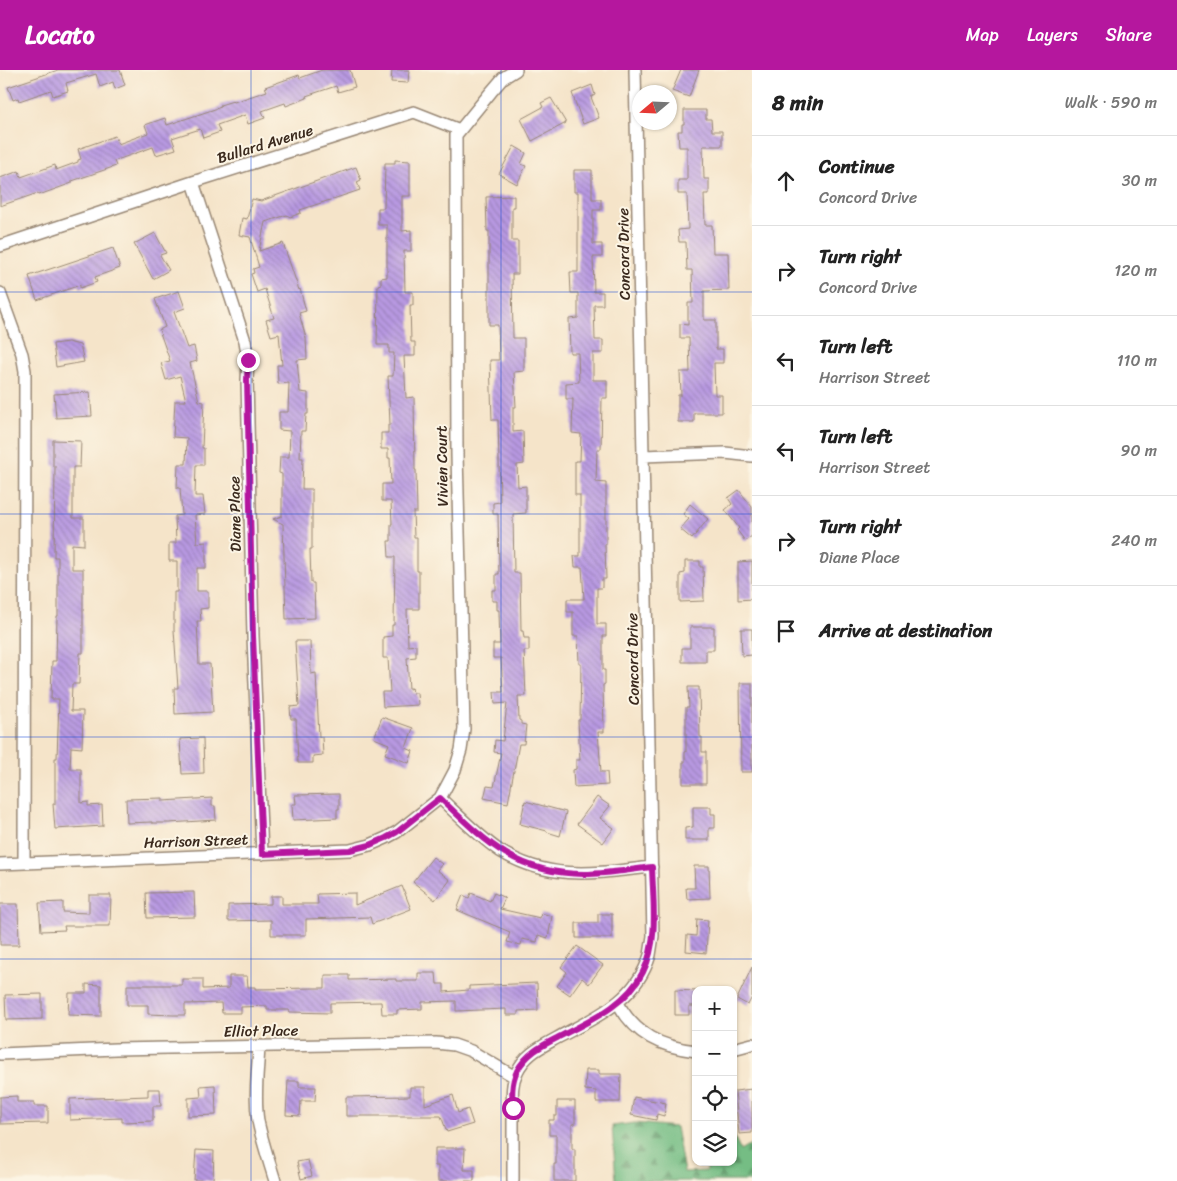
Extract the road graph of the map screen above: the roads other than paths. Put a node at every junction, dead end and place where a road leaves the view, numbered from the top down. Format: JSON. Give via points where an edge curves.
{"nodes":[{"id":1,"x":516,"y":70,"type":"edge"},
{"id":2,"x":635,"y":70,"type":"edge"},
{"id":3,"x":460,"y":130,"type":"junction"},
{"id":4,"x":193,"y":182,"type":"junction"},
{"id":5,"x":0,"y":246,"type":"edge"},
{"id":6,"x":0,"y":293,"type":"edge"},
{"id":7,"x":643,"y":456,"type":"junction"},
{"id":8,"x":752,"y":456,"type":"edge"},
{"id":9,"x":440,"y":798,"type":"junction"},
{"id":10,"x":262,"y":854,"type":"junction"},
{"id":11,"x":24,"y":863,"type":"junction"},
{"id":12,"x":0,"y":864,"type":"edge"},
{"id":13,"x":652,"y":867,"type":"junction"},
{"id":14,"x":618,"y":1003,"type":"junction"},
{"id":15,"x":752,"y":1044,"type":"edge"},
{"id":16,"x":259,"y":1046,"type":"junction"},
{"id":17,"x":737,"y":1048,"type":"edge"},
{"id":18,"x":692,"y":1051,"type":"edge"},
{"id":19,"x":0,"y":1054,"type":"edge"},
{"id":20,"x":515,"y":1077,"type":"junction"},
{"id":21,"x":275,"y":1181,"type":"edge"},
{"id":22,"x":513,"y":1181,"type":"edge"}],
"edges":[{"from":1,"to":3,"type":"street","via":[[504,78]]},
{"from":2,"to":7,"type":"street","name":"Concord Drive"},
{"from":3,"to":4,"type":"street","name":"Bullard Avenue","via":[[414,112]]},
{"from":3,"to":9,"type":"street","name":"Vivien Court","via":[[456,135],[457,454],[464,729],[455,770]]},
{"from":4,"to":5,"type":"street","name":"Bullard Avenue"},
{"from":4,"to":10,"type":"street","name":"Diane Place","via":[[245,341],[248,360],[253,636]]},
{"from":6,"to":11,"type":"street","via":[[22,354],[25,372]]},
{"from":7,"to":8,"type":"street","via":[[725,453]]},
{"from":7,"to":13,"type":"street","name":"Concord Drive"},
{"from":9,"to":10,"type":"street","name":"Harrison Street","via":[[397,832],[370,845],[350,850]]},
{"from":9,"to":13,"type":"street","via":[[500,850],[541,868],[585,874]]},
{"from":10,"to":11,"type":"street","name":"Harrison Street"},
{"from":11,"to":12,"type":"street","name":"Harrison Street"},
{"from":13,"to":14,"type":"street","name":"Concord Drive","via":[[653,936],[650,955],[633,988]]},
{"from":14,"to":18,"type":"street","via":[[632,1023],[646,1035],[679,1049]]},
{"from":14,"to":20,"type":"street","name":"Concord Drive","via":[[536,1049],[525,1059]]},
{"from":15,"to":17,"type":"street"},
{"from":16,"to":19,"type":"street","name":"Elliot Place"},
{"from":16,"to":20,"type":"street","name":"Elliot Place","via":[[454,1045],[471,1051]]},
{"from":16,"to":21,"type":"street","via":[[258,1119]]},
{"from":20,"to":22,"type":"street","name":"Concord Drive","via":[[512,1089]]}]}
